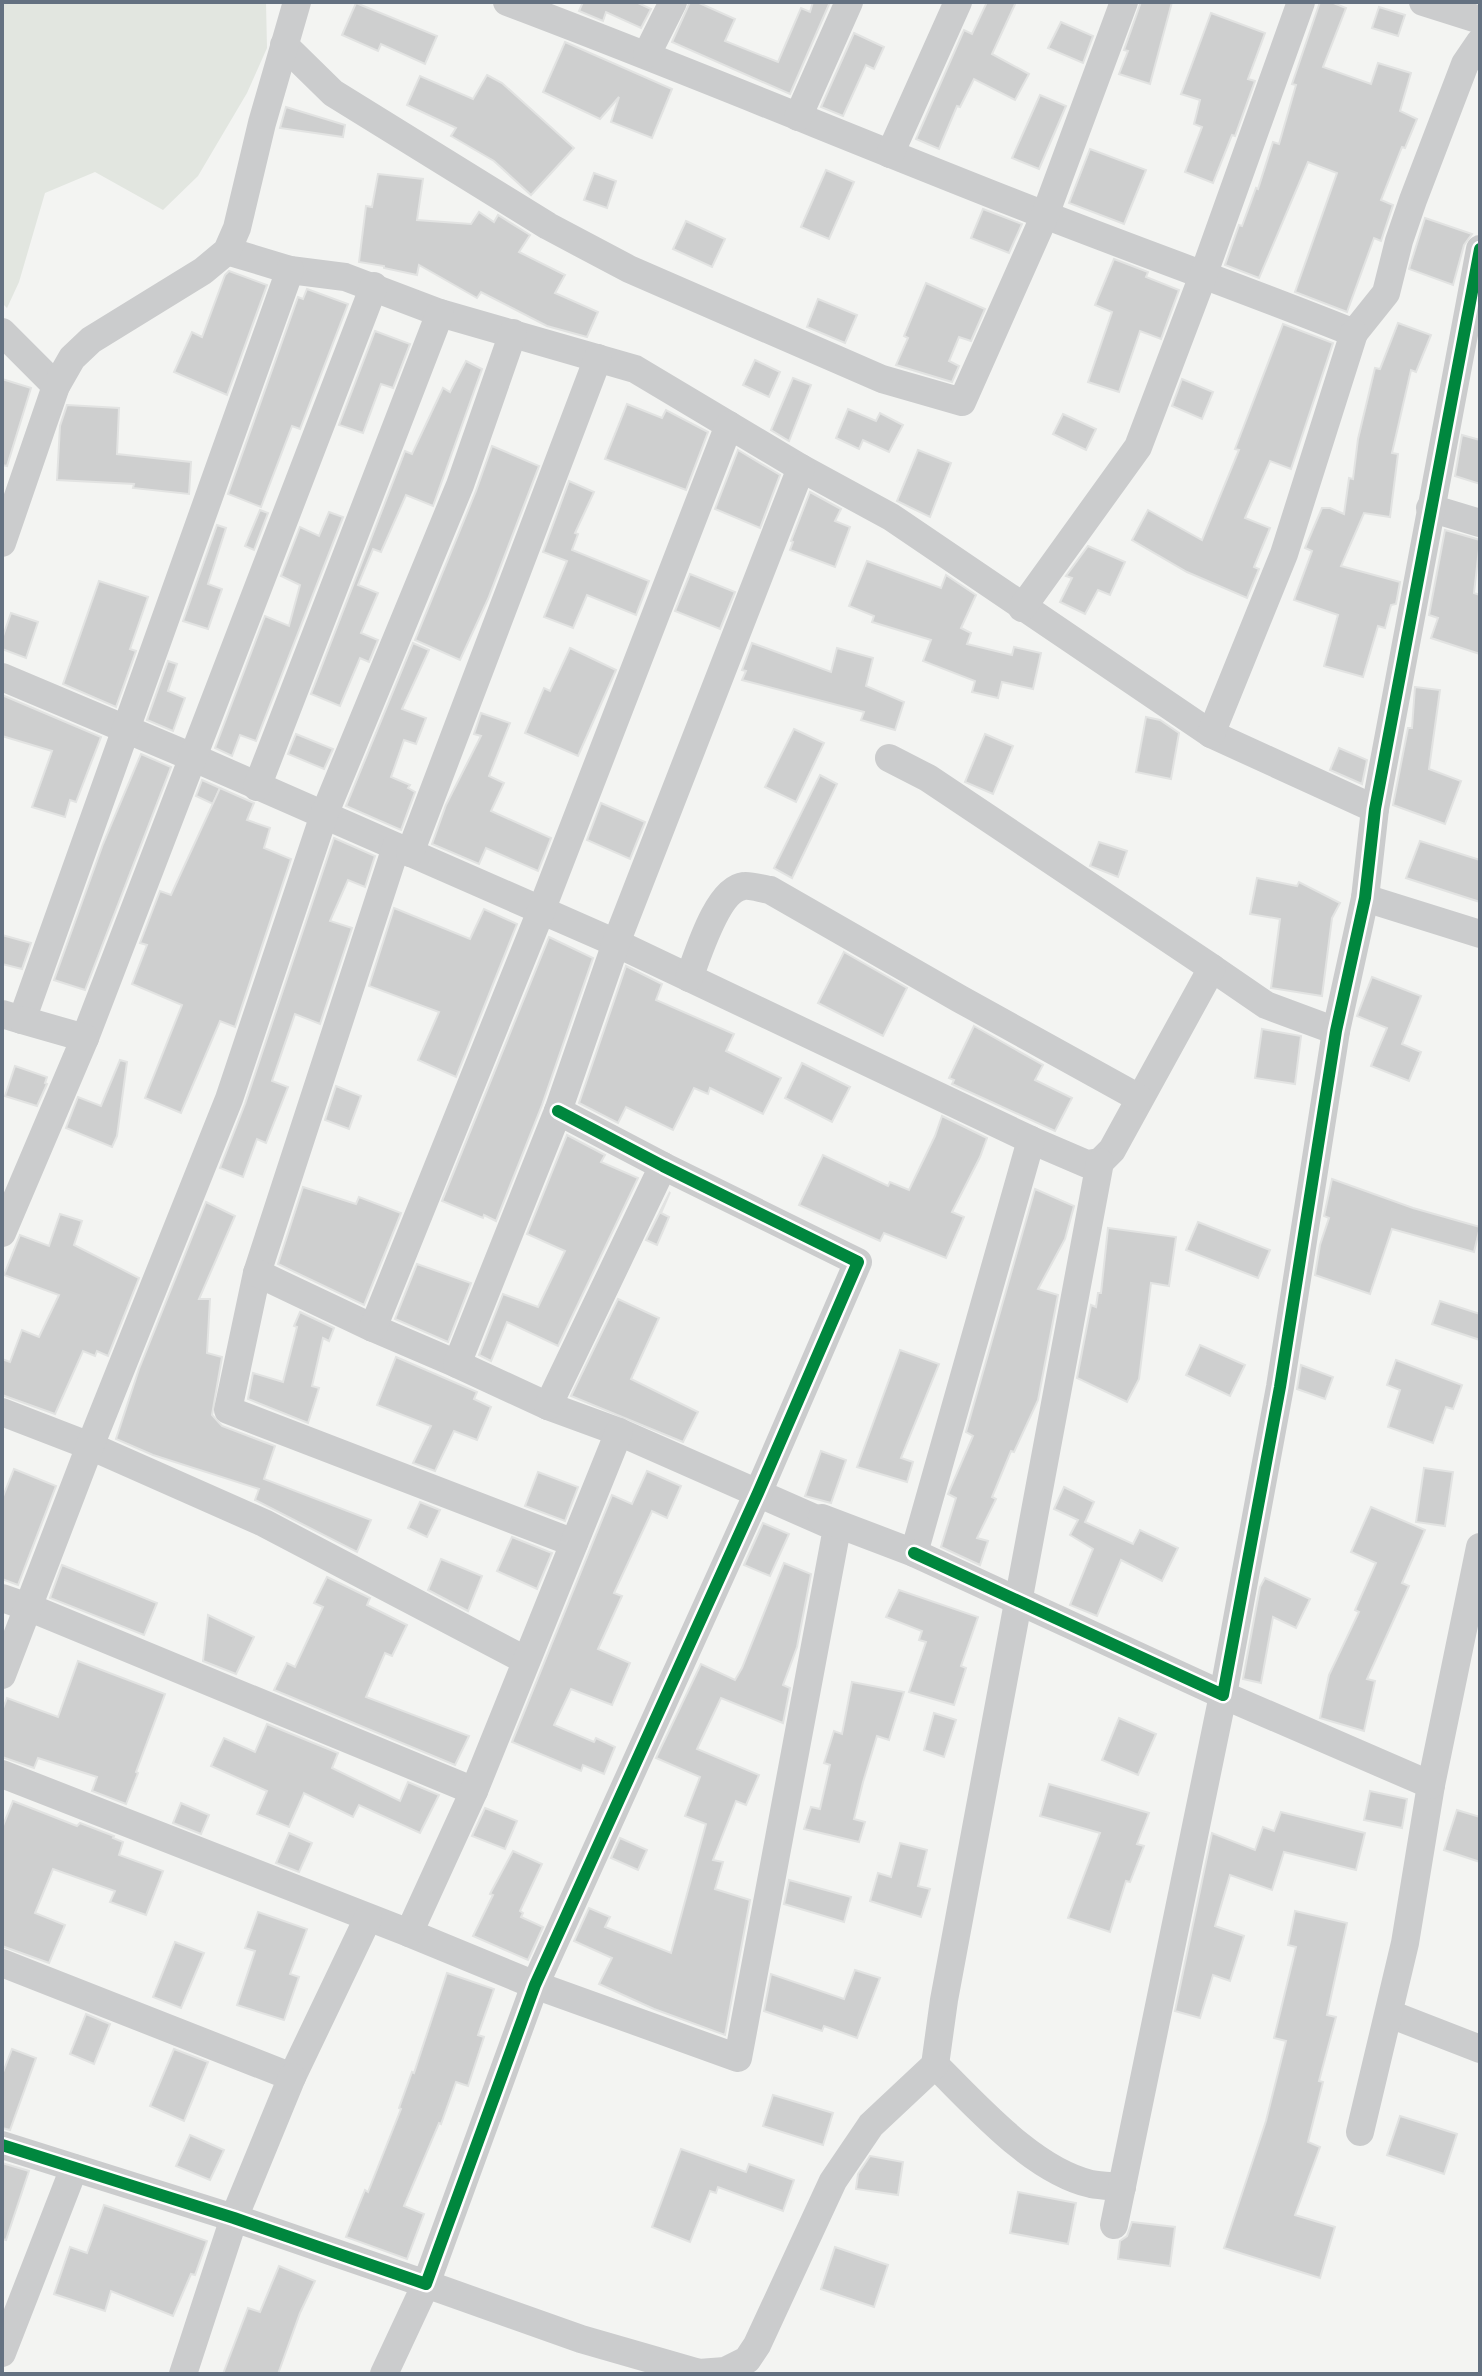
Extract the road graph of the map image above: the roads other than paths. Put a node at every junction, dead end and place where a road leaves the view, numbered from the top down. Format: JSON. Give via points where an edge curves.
{"nodes":[{"id":1,"x":297,"y":2,"type":"edge"},
{"id":2,"x":507,"y":2,"type":"edge"},
{"id":3,"x":673,"y":2,"type":"edge"},
{"id":4,"x":849,"y":2,"type":"edge"},
{"id":5,"x":958,"y":2,"type":"edge"},
{"id":6,"x":1124,"y":2,"type":"edge"},
{"id":7,"x":1301,"y":2,"type":"edge"},
{"id":8,"x":1423,"y":2,"type":"edge"},
{"id":9,"x":1480,"y":20,"type":"edge"},
{"id":10,"x":1480,"y":42,"type":"edge"},
{"id":11,"x":284,"y":45,"type":"junction"},
{"id":12,"x":647,"y":54,"type":"junction"},
{"id":13,"x":798,"y":117,"type":"junction"},
{"id":14,"x":890,"y":154,"type":"junction"},
{"id":15,"x":1045,"y":215,"type":"junction"},
{"id":16,"x":1480,"y":249,"type":"edge"},
{"id":17,"x":227,"y":251,"type":"junction"},
{"id":18,"x":290,"y":270,"type":"junction"},
{"id":19,"x":1204,"y":273,"type":"junction"},
{"id":20,"x":374,"y":286,"type":"junction"},
{"id":21,"x":440,"y":313,"type":"junction"},
{"id":22,"x":2,"y":332,"type":"edge"},
{"id":23,"x":513,"y":333,"type":"junction"},
{"id":24,"x":1354,"y":333,"type":"junction"},
{"id":25,"x":598,"y":358,"type":"junction"},
{"id":26,"x":56,"y":386,"type":"junction"},
{"id":27,"x":729,"y":425,"type":"junction"},
{"id":28,"x":801,"y":468,"type":"junction"},
{"id":29,"x":1430,"y":508,"type":"junction"},
{"id":30,"x":1480,"y":523,"type":"edge"},
{"id":31,"x":2,"y":543,"type":"edge"},
{"id":32,"x":1022,"y":608,"type":"junction"},
{"id":33,"x":2,"y":677,"type":"edge"},
{"id":34,"x":125,"y":729,"type":"junction"},
{"id":35,"x":1211,"y":734,"type":"junction"},
{"id":36,"x":192,"y":757,"type":"junction"},
{"id":37,"x":889,"y":758,"type":"dead end"},
{"id":38,"x":257,"y":787,"type":"junction"},
{"id":39,"x":1375,"y":809,"type":"junction"},
{"id":40,"x":324,"y":815,"type":"junction"},
{"id":41,"x":403,"y":850,"type":"junction"},
{"id":42,"x":1365,"y":898,"type":"junction"},
{"id":43,"x":541,"y":911,"type":"junction"},
{"id":44,"x":1480,"y":934,"type":"edge"},
{"id":45,"x":616,"y":943,"type":"junction"},
{"id":46,"x":1212,"y":968,"type":"junction"},
{"id":47,"x":689,"y":978,"type":"junction"},
{"id":48,"x":12,"y":1017,"type":"edge"},
{"id":49,"x":1336,"y":1031,"type":"junction"},
{"id":50,"x":85,"y":1038,"type":"junction"},
{"id":51,"x":1139,"y":1098,"type":"junction"},
{"id":52,"x":558,"y":1111,"type":"junction"},
{"id":53,"x":1031,"y":1140,"type":"junction"},
{"id":54,"x":1100,"y":1162,"type":"junction"},
{"id":55,"x":663,"y":1166,"type":"junction"},
{"id":56,"x":2,"y":1233,"type":"edge"},
{"id":57,"x":257,"y":1273,"type":"junction"},
{"id":58,"x":373,"y":1328,"type":"junction"},
{"id":59,"x":457,"y":1364,"type":"junction"},
{"id":60,"x":548,"y":1406,"type":"junction"},
{"id":61,"x":2,"y":1412,"type":"edge"},
{"id":62,"x":619,"y":1432,"type":"junction"},
{"id":63,"x":90,"y":1446,"type":"junction"},
{"id":64,"x":758,"y":1493,"type":"junction"},
{"id":65,"x":574,"y":1543,"type":"junction"},
{"id":66,"x":1480,"y":1547,"type":"edge"},
{"id":67,"x":914,"y":1553,"type":"junction"},
{"id":68,"x":1018,"y":1600,"type":"junction"},
{"id":69,"x":15,"y":1603,"type":"edge"},
{"id":70,"x":525,"y":1660,"type":"junction"},
{"id":71,"x":2,"y":1675,"type":"edge"},
{"id":72,"x":1223,"y":1695,"type":"junction"},
{"id":73,"x":2,"y":1774,"type":"edge"},
{"id":74,"x":1431,"y":1785,"type":"junction"},
{"id":75,"x":474,"y":1791,"type":"junction"},
{"id":76,"x":368,"y":1918,"type":"junction"},
{"id":77,"x":409,"y":1933,"type":"junction"},
{"id":78,"x":2,"y":1963,"type":"edge"},
{"id":79,"x":535,"y":1985,"type":"junction"},
{"id":80,"x":1390,"y":2014,"type":"junction"},
{"id":81,"x":1480,"y":2049,"type":"edge"},
{"id":82,"x":935,"y":2065,"type":"junction"},
{"id":83,"x":292,"y":2077,"type":"junction"},
{"id":84,"x":1360,"y":2132,"type":"dead end"},
{"id":85,"x":2,"y":2145,"type":"edge"},
{"id":86,"x":74,"y":2168,"type":"junction"},
{"id":87,"x":1122,"y":2187,"type":"junction"},
{"id":88,"x":234,"y":2218,"type":"junction"},
{"id":89,"x":1114,"y":2225,"type":"dead end"},
{"id":90,"x":426,"y":2284,"type":"junction"},
{"id":91,"x":2,"y":2353,"type":"edge"},
{"id":92,"x":183,"y":2374,"type":"edge"},
{"id":93,"x":384,"y":2374,"type":"edge"}],
"edges":[{"from":1,"to":11,"type":"street"},
{"from":2,"to":12,"type":"street"},
{"from":3,"to":12,"type":"street"},
{"from":4,"to":13,"type":"street"},
{"from":5,"to":14,"type":"street"},
{"from":6,"to":15,"type":"street"},
{"from":7,"to":19,"type":"street"},
{"from":8,"to":9,"type":"street"},
{"from":10,"to":24,"type":"street","via":[[1465,64],[1413,200],[1386,293]]},
{"from":11,"to":15,"type":"street","via":[[333,93],[548,226],[629,269],[882,379],[962,402]]},
{"from":11,"to":17,"type":"street"},
{"from":12,"to":13,"type":"street"},
{"from":13,"to":14,"type":"street"},
{"from":14,"to":15,"type":"street"},
{"from":15,"to":19,"type":"street"},
{"from":16,"to":29,"type":"street"},
{"from":17,"to":18,"type":"street"},
{"from":17,"to":26,"type":"street","via":[[91,340],[72,358]]},
{"from":18,"to":20,"type":"street"},
{"from":18,"to":34,"type":"street"},
{"from":19,"to":24,"type":"street"},
{"from":19,"to":32,"type":"street","via":[[1138,447]]},
{"from":20,"to":21,"type":"street"},
{"from":20,"to":36,"type":"street"},
{"from":21,"to":23,"type":"street"},
{"from":21,"to":38,"type":"street"},
{"from":22,"to":26,"type":"street"},
{"from":23,"to":25,"type":"street"},
{"from":23,"to":40,"type":"street","via":[[460,485]]},
{"from":24,"to":35,"type":"street","via":[[1284,554]]},
{"from":25,"to":27,"type":"street","via":[[635,369]]},
{"from":25,"to":41,"type":"street"},
{"from":26,"to":31,"type":"street"},
{"from":27,"to":28,"type":"street"},
{"from":27,"to":43,"type":"street"},
{"from":28,"to":32,"type":"street","via":[[891,517]]},
{"from":28,"to":45,"type":"street"},
{"from":29,"to":30,"type":"street"},
{"from":29,"to":39,"type":"street"},
{"from":32,"to":35,"type":"street"},
{"from":33,"to":34,"type":"street"},
{"from":34,"to":36,"type":"street"},
{"from":34,"to":48,"type":"street"},
{"from":35,"to":39,"type":"street"},
{"from":36,"to":38,"type":"street"},
{"from":36,"to":50,"type":"street"},
{"from":37,"to":46,"type":"street","via":[[928,778]]},
{"from":38,"to":40,"type":"street"},
{"from":39,"to":42,"type":"street"},
{"from":40,"to":41,"type":"street"},
{"from":40,"to":63,"type":"street","via":[[229,1099]]},
{"from":41,"to":43,"type":"street"},
{"from":41,"to":57,"type":"street"},
{"from":42,"to":44,"type":"street"},
{"from":42,"to":49,"type":"street"},
{"from":43,"to":45,"type":"street"},
{"from":43,"to":58,"type":"street"},
{"from":45,"to":47,"type":"street"},
{"from":45,"to":52,"type":"street"},
{"from":46,"to":49,"type":"street","via":[[1266,1005]]},
{"from":46,"to":51,"type":"street"},
{"from":47,"to":51,"type":"street","via":[[728,893],[743,886],[770,890]]},
{"from":47,"to":53,"type":"street"},
{"from":48,"to":50,"type":"street"},
{"from":49,"to":72,"type":"street","via":[[1280,1387]]},
{"from":50,"to":56,"type":"street"},
{"from":51,"to":54,"type":"street","via":[[1112,1150]]},
{"from":52,"to":55,"type":"street"},
{"from":52,"to":59,"type":"street"},
{"from":53,"to":54,"type":"street","via":[[1087,1164]]},
{"from":53,"to":67,"type":"street"},
{"from":54,"to":68,"type":"street"},
{"from":55,"to":60,"type":"street"},
{"from":55,"to":64,"type":"street","via":[[858,1262]]},
{"from":57,"to":58,"type":"street"},
{"from":57,"to":65,"type":"street","via":[[228,1410]]},
{"from":58,"to":59,"type":"street"},
{"from":59,"to":60,"type":"street"},
{"from":60,"to":62,"type":"street"},
{"from":61,"to":63,"type":"street"},
{"from":62,"to":64,"type":"street"},
{"from":62,"to":65,"type":"street"},
{"from":63,"to":69,"type":"street"},
{"from":63,"to":70,"type":"street","via":[[264,1523]]},
{"from":64,"to":67,"type":"street"},
{"from":64,"to":79,"type":"street"},
{"from":64,"to":79,"type":"street","via":[[837,1528],[738,2058]]},
{"from":65,"to":70,"type":"street"},
{"from":66,"to":74,"type":"street"},
{"from":67,"to":68,"type":"street"},
{"from":68,"to":72,"type":"street"},
{"from":68,"to":82,"type":"street"},
{"from":69,"to":71,"type":"street"},
{"from":69,"to":75,"type":"street"},
{"from":70,"to":75,"type":"street"},
{"from":72,"to":74,"type":"street"},
{"from":72,"to":87,"type":"street"},
{"from":73,"to":76,"type":"street"},
{"from":74,"to":80,"type":"street"},
{"from":75,"to":77,"type":"street"},
{"from":76,"to":77,"type":"street"},
{"from":76,"to":83,"type":"street"},
{"from":77,"to":79,"type":"street"},
{"from":78,"to":83,"type":"street"},
{"from":79,"to":90,"type":"street"},
{"from":80,"to":81,"type":"street"},
{"from":80,"to":84,"type":"street"},
{"from":82,"to":87,"type":"street","via":[[1041,2161],[1091,2184]]},
{"from":82,"to":90,"type":"street","via":[[871,2125],[833,2181],[757,2345],[747,2360],[725,2371],[699,2373],[581,2339]]},
{"from":83,"to":88,"type":"street"},
{"from":85,"to":86,"type":"street"},
{"from":86,"to":88,"type":"street"},
{"from":86,"to":91,"type":"street"},
{"from":87,"to":89,"type":"street"},
{"from":88,"to":90,"type":"street"},
{"from":88,"to":92,"type":"street"},
{"from":90,"to":93,"type":"street"}]}
